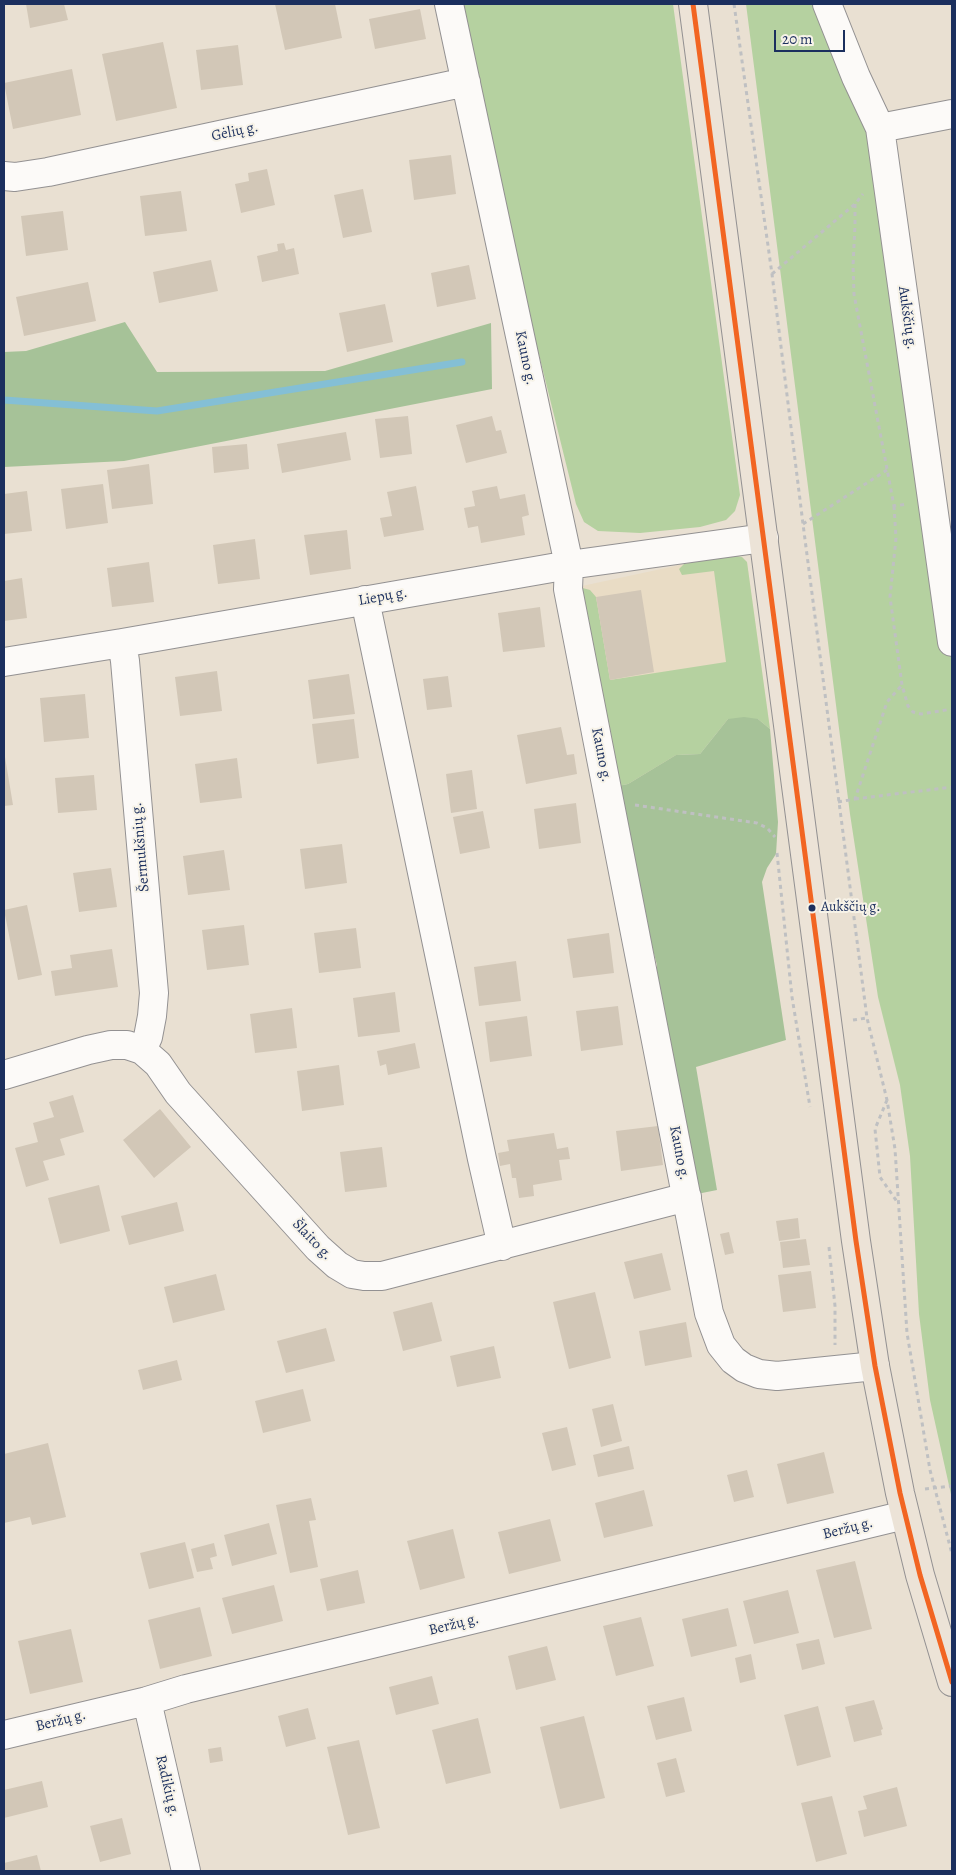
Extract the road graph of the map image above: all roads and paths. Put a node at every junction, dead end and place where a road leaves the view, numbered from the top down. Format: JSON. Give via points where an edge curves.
{"nodes":[{"id":1,"x":450,"y":4,"type":"edge"},
{"id":2,"x":693,"y":4,"type":"edge"},
{"id":3,"x":734,"y":4,"type":"edge"},
{"id":4,"x":827,"y":4,"type":"edge"},
{"id":5,"x":466,"y":82,"type":"junction"},
{"id":6,"x":952,"y":114,"type":"edge"},
{"id":7,"x":880,"y":128,"type":"junction"},
{"id":8,"x":886,"y":168,"type":"junction"},
{"id":9,"x":4,"y":176,"type":"edge"},
{"id":10,"x":855,"y":204,"type":"junction"},
{"id":11,"x":772,"y":274,"type":"junction"},
{"id":12,"x":887,"y":470,"type":"junction"},
{"id":13,"x":932,"y":502,"type":"junction"},
{"id":14,"x":894,"y":506,"type":"junction"},
{"id":15,"x":803,"y":524,"type":"junction"},
{"id":16,"x":764,"y":538,"type":"junction"},
{"id":17,"x":569,"y":565,"type":"junction"},
{"id":18,"x":365,"y":600,"type":"junction"},
{"id":19,"x":952,"y":642,"type":"edge"},
{"id":20,"x":122,"y":643,"type":"junction"},
{"id":21,"x":4,"y":662,"type":"edge"},
{"id":22,"x":902,"y":685,"type":"junction"},
{"id":23,"x":952,"y":709,"type":"edge"},
{"id":24,"x":952,"y":787,"type":"edge"},
{"id":25,"x":856,"y":799,"type":"junction"},
{"id":26,"x":610,"y":802,"type":"junction"},
{"id":27,"x":838,"y":802,"type":"junction"},
{"id":28,"x":142,"y":1050,"type":"junction"},
{"id":29,"x":4,"y":1076,"type":"edge"},
{"id":30,"x":887,"y":1100,"type":"junction"},
{"id":31,"x":810,"y":1108,"type":"dead end"},
{"id":32,"x":687,"y":1197,"type":"junction"},
{"id":33,"x":898,"y":1204,"type":"junction"},
{"id":34,"x":828,"y":1241,"type":"dead end"},
{"id":35,"x":502,"y":1246,"type":"junction"},
{"id":36,"x":875,"y":1366,"type":"junction"},
{"id":37,"x":837,"y":1370,"type":"junction"},
{"id":38,"x":905,"y":1515,"type":"junction"},
{"id":39,"x":952,"y":1554,"type":"edge"},
{"id":40,"x":945,"y":1635,"type":"edge"},
{"id":41,"x":952,"y":1682,"type":"edge"},
{"id":42,"x":147,"y":1701,"type":"junction"},
{"id":43,"x":4,"y":1735,"type":"edge"},
{"id":44,"x":186,"y":1871,"type":"edge"}],
"edges":[{"from":1,"to":5,"type":"street","name":"Kauno g."},
{"from":2,"to":16,"type":"main road"},
{"from":3,"to":11,"type":"path"},
{"from":4,"to":7,"type":"street","name":"Aukščių g."},
{"from":5,"to":9,"type":"street","name":"Gėlių g.","via":[[48,172]]},
{"from":5,"to":17,"type":"street","name":"Kauno g."},
{"from":6,"to":7,"type":"street"},
{"from":7,"to":8,"type":"street","name":"Aukščių g."},
{"from":8,"to":10,"type":"path"},
{"from":8,"to":13,"type":"street","name":"Aukščių g."},
{"from":10,"to":11,"type":"path"},
{"from":10,"to":12,"type":"path","via":[[854,294]]},
{"from":11,"to":15,"type":"path"},
{"from":12,"to":14,"type":"path"},
{"from":12,"to":15,"type":"path"},
{"from":13,"to":14,"type":"path"},
{"from":13,"to":19,"type":"street","name":"Aukščių g."},
{"from":14,"to":22,"type":"path","via":[[896,538],[890,597]]},
{"from":15,"to":27,"type":"path"},
{"from":16,"to":17,"type":"street","name":"Liepų g."},
{"from":16,"to":36,"type":"main road"},
{"from":17,"to":18,"type":"street","name":"Liepų g."},
{"from":17,"to":26,"type":"street","name":"Kauno g.","via":[[568,589]]},
{"from":18,"to":20,"type":"street","name":"Liepų g."},
{"from":18,"to":35,"type":"street"},
{"from":20,"to":21,"type":"street","name":"Liepų g."},
{"from":20,"to":28,"type":"street","name":"Šermukšnių g.","via":[[154,993],[148,1038]]},
{"from":22,"to":23,"type":"path","via":[[913,712],[921,714]]},
{"from":22,"to":25,"type":"path","via":[[887,702]]},
{"from":24,"to":25,"type":"path"},
{"from":25,"to":27,"type":"path"},
{"from":26,"to":31,"type":"path","via":[[757,823],[775,836],[792,997]]},
{"from":26,"to":32,"type":"street","name":"Kauno g."},
{"from":27,"to":30,"type":"path","via":[[867,1018]]},
{"from":28,"to":29,"type":"street","via":[[127,1045],[111,1045]]},
{"from":28,"to":35,"type":"street","name":"Šlaito g.","via":[[158,1064],[178,1093],[318,1248],[352,1274],[382,1276]]},
{"from":30,"to":33,"type":"path","via":[[895,1149]]},
{"from":30,"to":33,"type":"path","via":[[875,1129],[880,1177]]},
{"from":32,"to":35,"type":"street","name":"Šlaito g."},
{"from":32,"to":37,"type":"street","name":"Kauno g.","via":[[710,1313],[721,1345],[734,1360],[759,1374],[777,1376]]},
{"from":33,"to":39,"type":"path","via":[[907,1332],[930,1470]]},
{"from":34,"to":37,"type":"path"},
{"from":36,"to":37,"type":"street","name":"Kauno g."},
{"from":36,"to":38,"type":"main road"},
{"from":38,"to":40,"type":"main road"},
{"from":38,"to":42,"type":"street","name":"Beržų g."},
{"from":40,"to":41,"type":"main road"},
{"from":42,"to":43,"type":"street","name":"Beržų g."},
{"from":42,"to":44,"type":"street","name":"Radikių g."}]}
